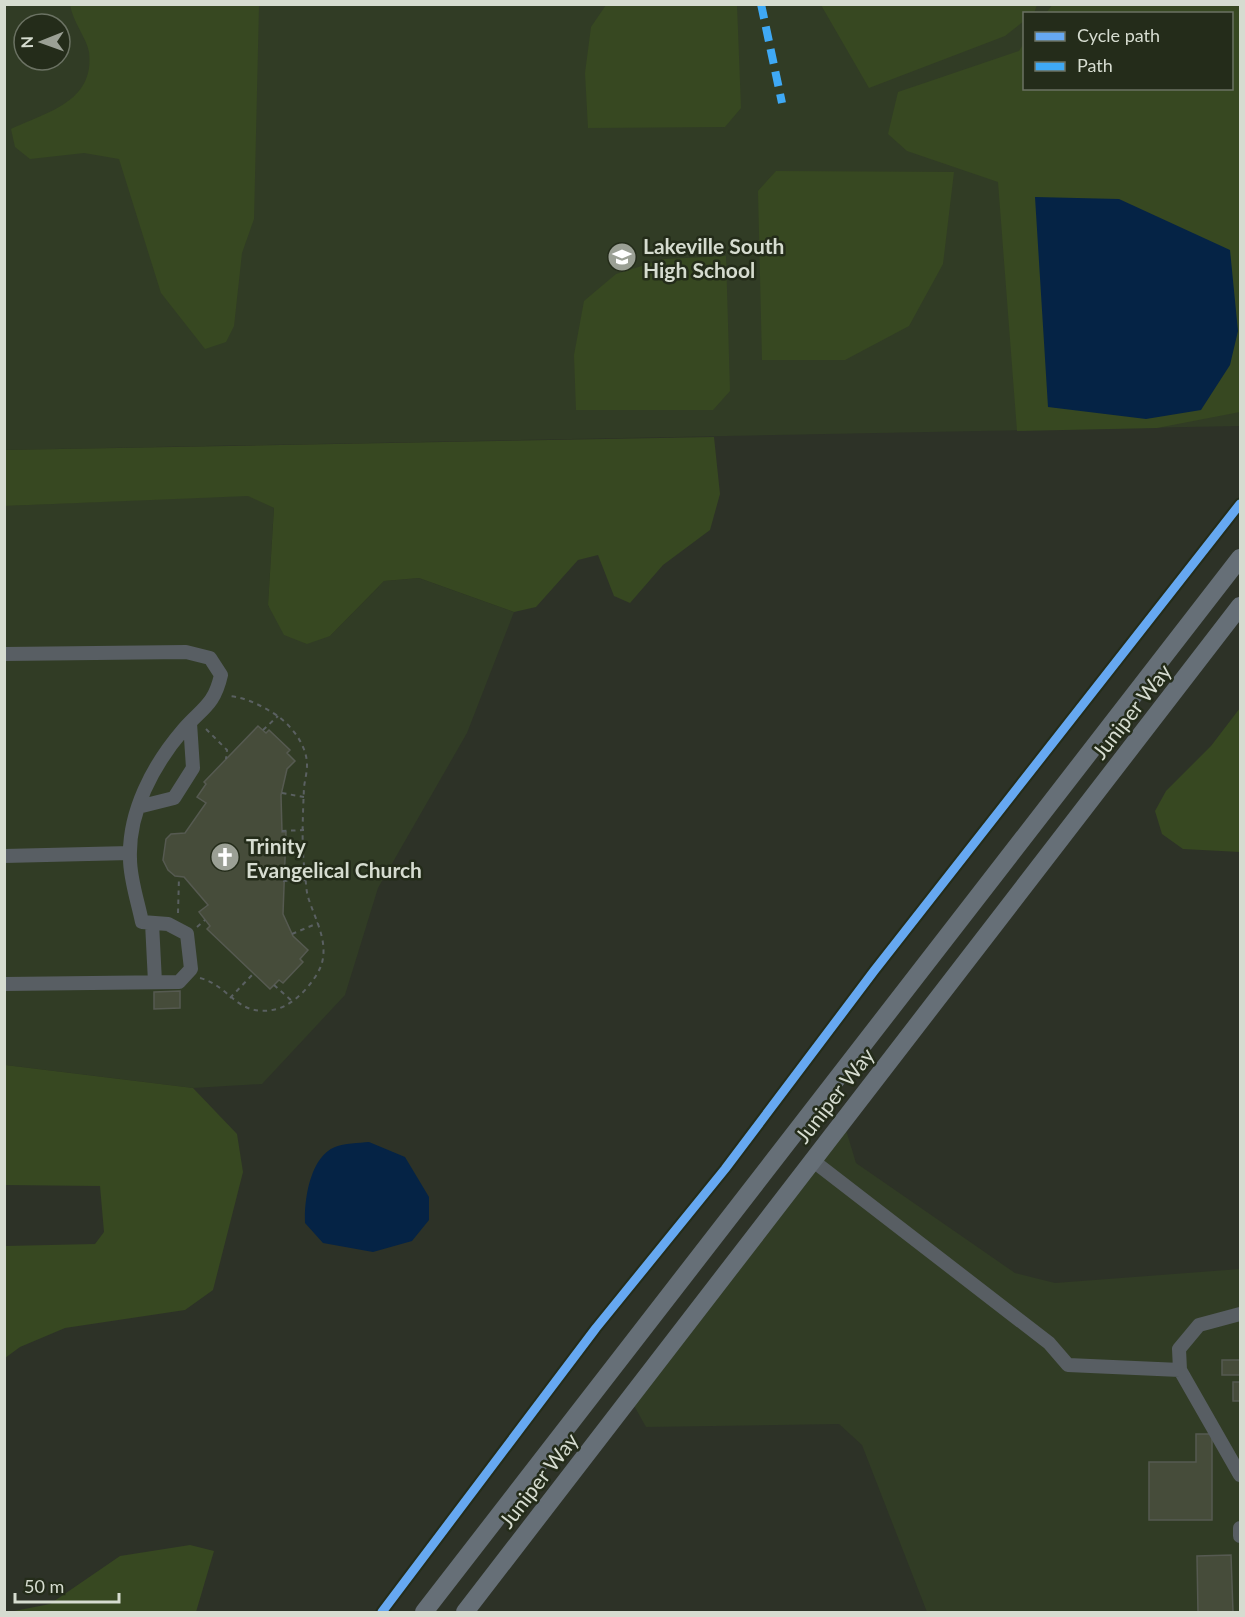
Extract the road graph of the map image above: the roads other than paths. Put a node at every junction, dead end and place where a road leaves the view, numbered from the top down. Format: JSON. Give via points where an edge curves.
{"nodes":[{"id":1,"x":1240,"y":558,"type":"edge"},
{"id":2,"x":1240,"y":606,"type":"edge"},
{"id":3,"x":4,"y":654,"type":"edge"},
{"id":4,"x":190,"y":723,"type":"junction"},
{"id":5,"x":138,"y":807,"type":"junction"},
{"id":6,"x":130,"y":853,"type":"junction"},
{"id":7,"x":4,"y":856,"type":"edge"},
{"id":8,"x":152,"y":923,"type":"junction"},
{"id":9,"x":155,"y":982,"type":"junction"},
{"id":10,"x":4,"y":984,"type":"edge"},
{"id":11,"x":812,"y":1160,"type":"junction"},
{"id":12,"x":1240,"y":1314,"type":"edge"},
{"id":13,"x":1180,"y":1370,"type":"junction"},
{"id":14,"x":1240,"y":1475,"type":"edge"},
{"id":15,"x":1240,"y":1528,"type":"edge"},
{"id":16,"x":1240,"y":1536,"type":"edge"},
{"id":17,"x":424,"y":1612,"type":"edge"},
{"id":18,"x":465,"y":1612,"type":"edge"}],
"edges":[{"from":1,"to":17,"type":"main road","name":"Juniper Way"},
{"from":2,"to":11,"type":"main road","name":"Juniper Way"},
{"from":3,"to":4,"type":"lane","via":[[186,652],[210,658],[221,675],[217,696]]},
{"from":4,"to":5,"type":"lane","via":[[147,784]]},
{"from":4,"to":5,"type":"lane","via":[[193,768],[174,798]]},
{"from":5,"to":6,"type":"lane"},
{"from":6,"to":7,"type":"lane"},
{"from":6,"to":8,"type":"lane","via":[[142,922]]},
{"from":8,"to":9,"type":"lane"},
{"from":8,"to":9,"type":"lane","via":[[168,924],[187,934],[191,969],[179,982]]},
{"from":9,"to":10,"type":"lane"},
{"from":11,"to":13,"type":"lane","via":[[1049,1343],[1068,1365]]},
{"from":11,"to":18,"type":"main road","name":"Juniper Way"},
{"from":12,"to":13,"type":"lane","via":[[1199,1325],[1179,1348]]},
{"from":13,"to":14,"type":"lane"},
{"from":15,"to":16,"type":"lane"}]}
